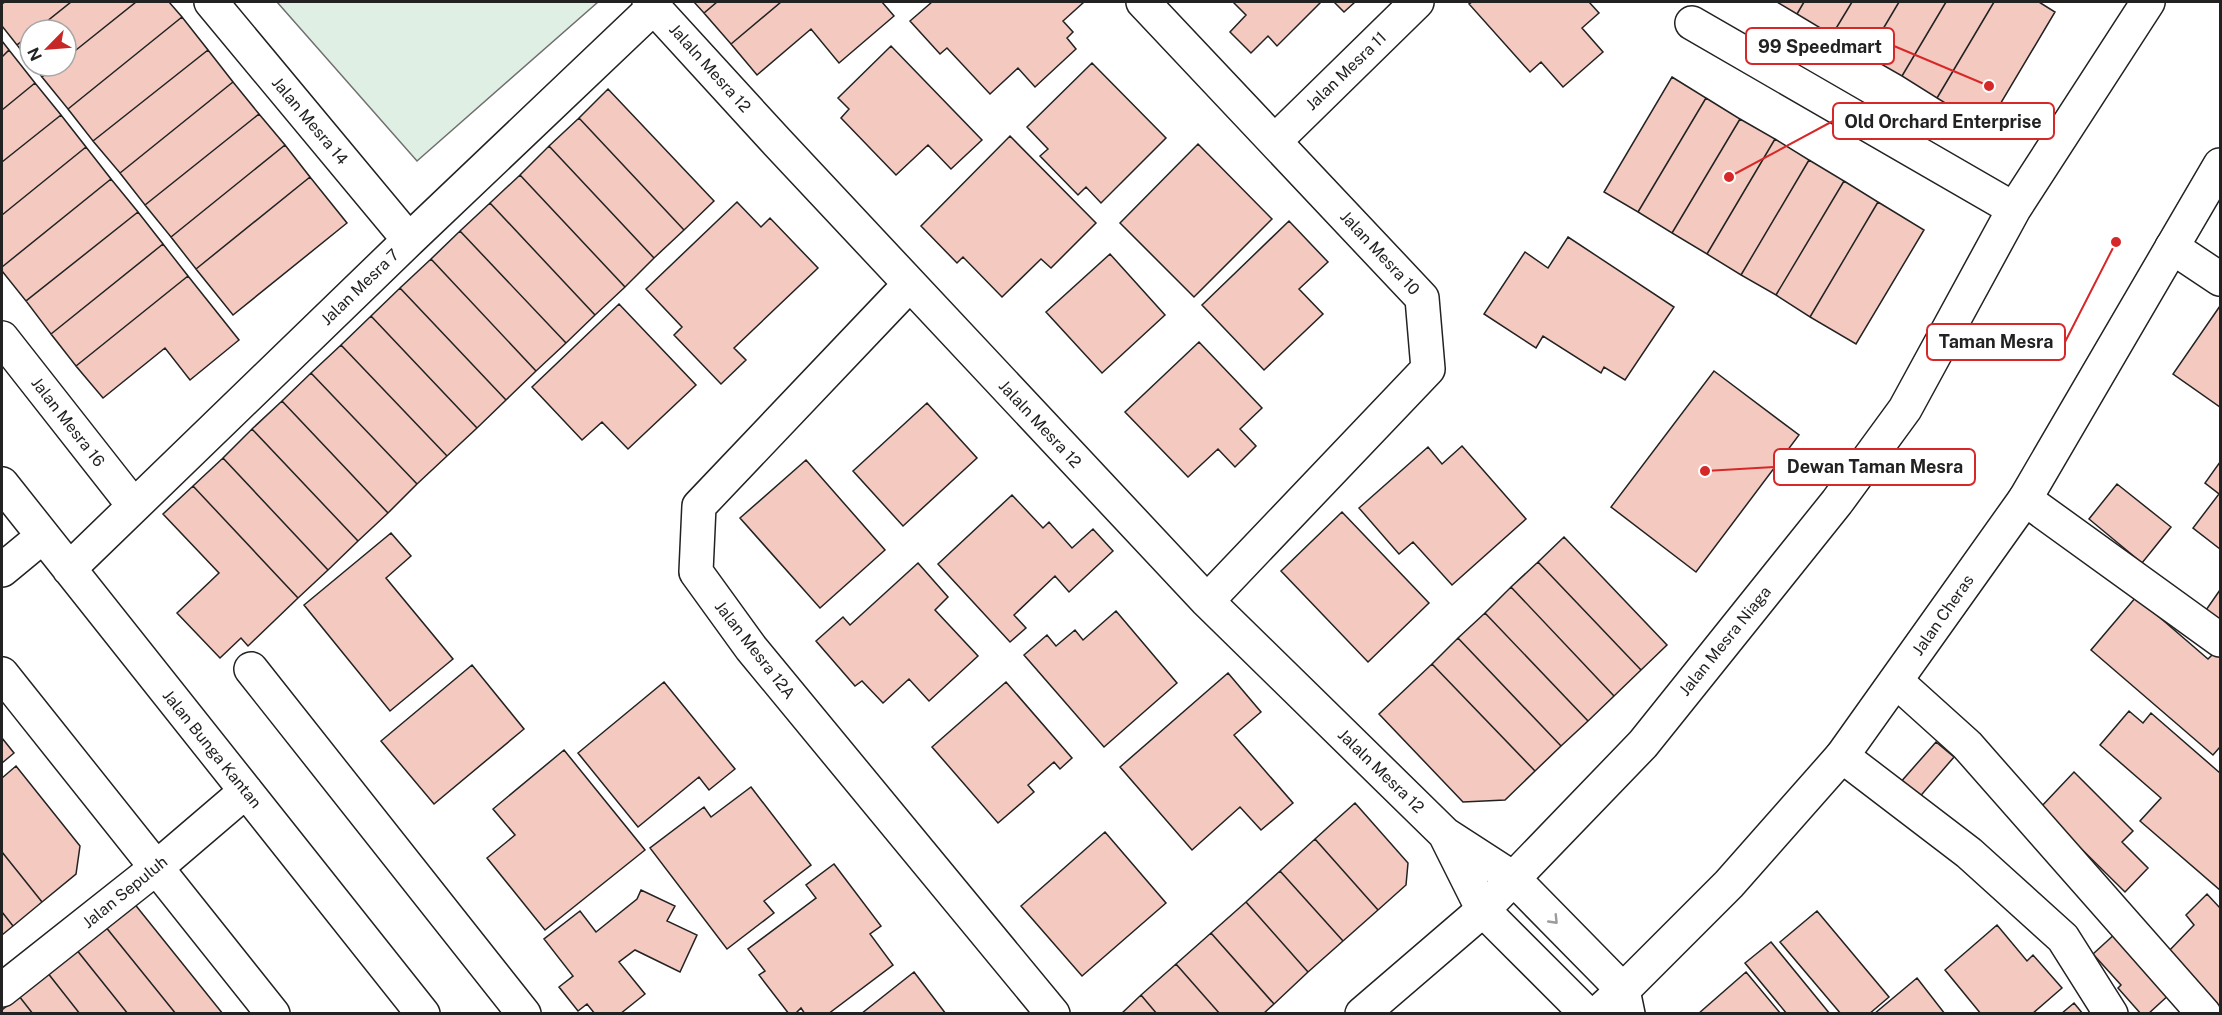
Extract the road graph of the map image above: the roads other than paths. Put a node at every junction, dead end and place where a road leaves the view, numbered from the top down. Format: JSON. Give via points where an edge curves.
{"nodes":[{"id":1,"x":211,"y":2,"type":"edge"},
{"id":2,"x":1143,"y":2,"type":"edge"},
{"id":3,"x":1417,"y":2,"type":"edge"},
{"id":4,"x":2148,"y":2,"type":"edge"},
{"id":5,"x":652,"y":4,"type":"edge"},
{"id":6,"x":1692,"y":23,"type":"dead end"},
{"id":7,"x":1275,"y":141,"type":"junction"},
{"id":8,"x":2220,"y":165,"type":"edge"},
{"id":9,"x":2014,"y":209,"type":"junction"},
{"id":10,"x":409,"y":240,"type":"junction"},
{"id":11,"x":2172,"y":247,"type":"junction"},
{"id":12,"x":2220,"y":279,"type":"edge"},
{"id":13,"x":910,"y":284,"type":"junction"},
{"id":14,"x":2,"y":338,"type":"edge"},
{"id":15,"x":2,"y":484,"type":"edge"},
{"id":16,"x":2025,"y":499,"type":"junction"},
{"id":17,"x":134,"y":506,"type":"junction"},
{"id":18,"x":42,"y":537,"type":"junction"},
{"id":19,"x":69,"y":569,"type":"junction"},
{"id":20,"x":2,"y":570,"type":"edge"},
{"id":21,"x":1207,"y":601,"type":"junction"},
{"id":22,"x":2220,"y":640,"type":"edge"},
{"id":23,"x":251,"y":669,"type":"dead end"},
{"id":24,"x":2,"y":674,"type":"edge"},
{"id":25,"x":1896,"y":681,"type":"junction"},
{"id":26,"x":1842,"y":756,"type":"junction"},
{"id":27,"x":246,"y":791,"type":"junction"},
{"id":28,"x":1445,"y":834,"type":"junction"},
{"id":29,"x":156,"y":868,"type":"junction"},
{"id":30,"x":1513,"y":878,"type":"junction"},
{"id":31,"x":1483,"y":910,"type":"junction"},
{"id":32,"x":2,"y":990,"type":"edge"},
{"id":33,"x":1626,"y":1002,"type":"edge"},
{"id":34,"x":273,"y":1014,"type":"edge"},
{"id":35,"x":423,"y":1014,"type":"edge"},
{"id":36,"x":524,"y":1014,"type":"edge"},
{"id":37,"x":1053,"y":1014,"type":"edge"},
{"id":38,"x":1362,"y":1014,"type":"edge"},
{"id":39,"x":1587,"y":1014,"type":"edge"},
{"id":40,"x":1597,"y":1014,"type":"edge"},
{"id":41,"x":2111,"y":1014,"type":"edge"},
{"id":42,"x":2204,"y":1014,"type":"edge"}],
"edges":[{"from":1,"to":10,"type":"street","name":"Jalan Mesra 14"},
{"from":2,"to":7,"type":"street","name":"Jalan Mesra 10"},
{"from":3,"to":7,"type":"street","name":"Jalan Mesra 11"},
{"from":4,"to":9,"type":"street","name":"Jalan Mesra Niaga"},
{"from":5,"to":10,"type":"street","name":"Jalan Mesra 7"},
{"from":5,"to":13,"type":"street","name":"Jalaln Mesra 12"},
{"from":6,"to":9,"type":"street"},
{"from":7,"to":21,"type":"street","name":"Jalan Mesra 10","via":[[1422,298],[1428,369]]},
{"from":8,"to":11,"type":"street","name":"Jalan Cheras"},
{"from":9,"to":30,"type":"street","name":"Jalan Mesra Niaga","via":[[1905,409],[1837,502],[1643,744]]},
{"from":10,"to":17,"type":"street","name":"Jalan Mesra 7"},
{"from":11,"to":12,"type":"street"},
{"from":11,"to":16,"type":"street","name":"Jalan Cheras"},
{"from":13,"to":21,"type":"street","name":"Jalaln Mesra 12"},
{"from":13,"to":37,"type":"street","name":"Jalan Mesra 12A","via":[[699,506],[696,572],[751,648]]},
{"from":14,"to":17,"type":"street","name":"Jalan Mesra 16"},
{"from":15,"to":18,"type":"street","name":"Jalan Bunga Kantan"},
{"from":16,"to":22,"type":"street"},
{"from":16,"to":25,"type":"street","name":"Jalan Cheras"},
{"from":17,"to":19,"type":"street","name":"Jalan Mesra 7"},
{"from":18,"to":19,"type":"street","name":"Jalan Bunga Kantan"},
{"from":18,"to":20,"type":"street"},
{"from":19,"to":27,"type":"street","name":"Jalan Bunga Kantan"},
{"from":21,"to":28,"type":"street","name":"Jalaln Mesra 12"},
{"from":23,"to":36,"type":"street"},
{"from":24,"to":29,"type":"street"},
{"from":25,"to":26,"type":"street","name":"Jalan Cheras"},
{"from":25,"to":42,"type":"street","via":[[1967,745]]},
{"from":26,"to":33,"type":"street","name":"Jalan Cheras"},
{"from":26,"to":41,"type":"street","via":[[1969,853],[2063,938]]},
{"from":27,"to":29,"type":"street","name":"Jalan Sepuluh"},
{"from":27,"to":35,"type":"street","name":"Jalan Bunga Kantan"},
{"from":28,"to":30,"type":"street"},
{"from":28,"to":31,"type":"street"},
{"from":29,"to":32,"type":"street","name":"Jalan Sepuluh"},
{"from":29,"to":34,"type":"street"},
{"from":30,"to":31,"type":"street","name":"Jalan Mesra Niaga"},
{"from":30,"to":33,"type":"street","one_way":true},
{"from":31,"to":38,"type":"street","name":"Jalan Mesra Niaga"},
{"from":31,"to":39,"type":"street"},
{"from":33,"to":40,"type":"street","name":"Jalan Cheras"}]}
